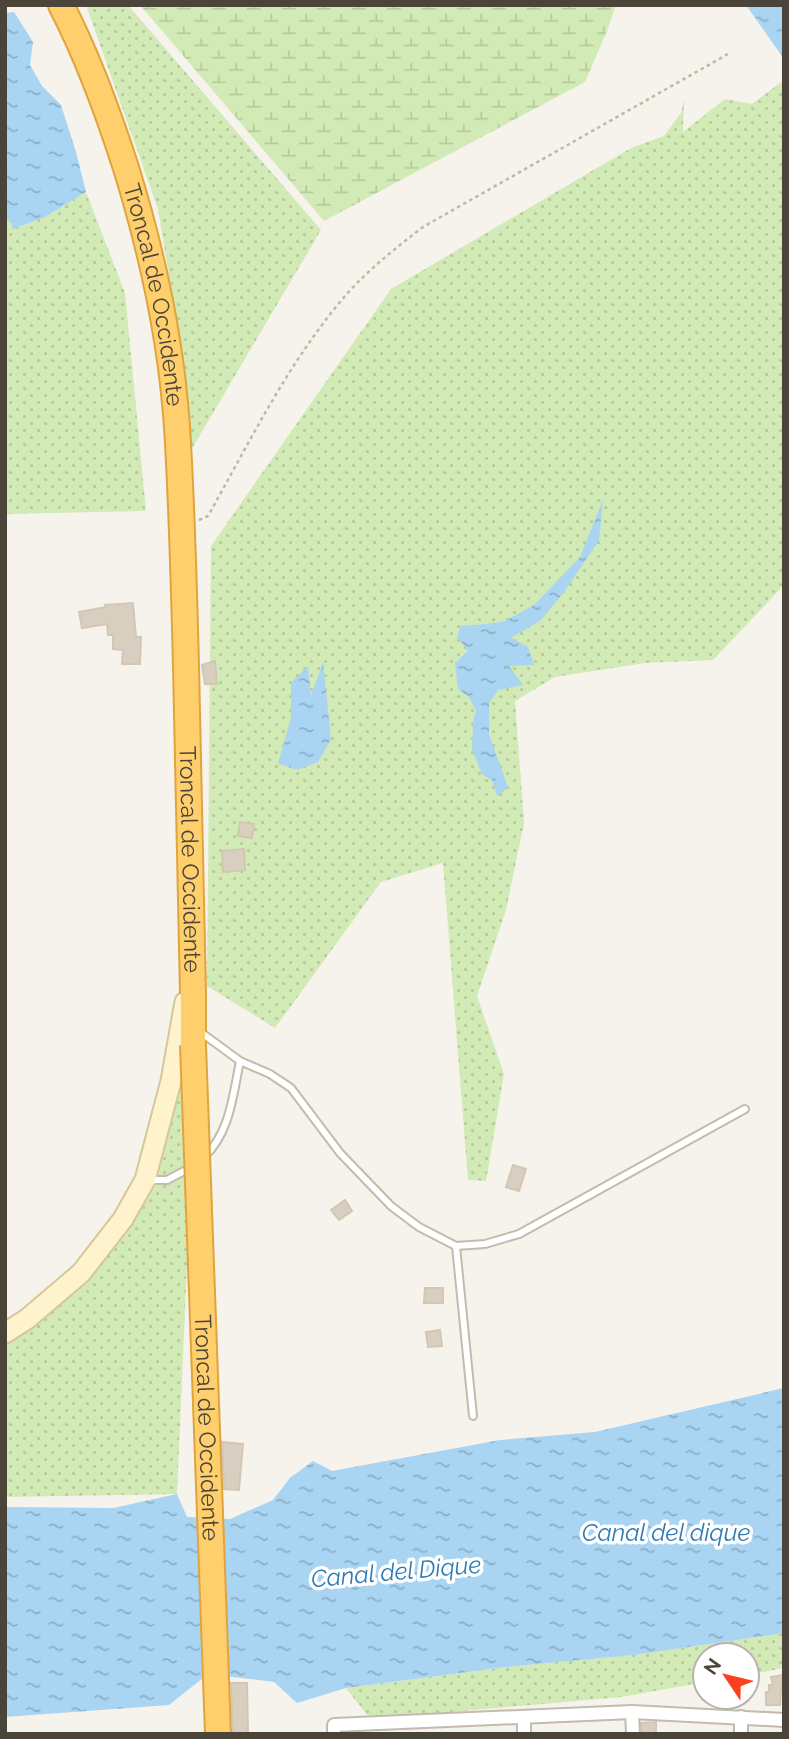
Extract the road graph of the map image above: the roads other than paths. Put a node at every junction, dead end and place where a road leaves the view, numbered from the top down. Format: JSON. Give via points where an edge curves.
{"nodes":[{"id":1,"x":61,"y":5,"type":"edge"},
{"id":2,"x":193,"y":994,"type":"junction"},
{"id":3,"x":193,"y":1035,"type":"junction"},
{"id":4,"x":240,"y":1061,"type":"junction"},
{"id":5,"x":745,"y":1109,"type":"dead end"},
{"id":6,"x":145,"y":1180,"type":"junction"},
{"id":7,"x":456,"y":1246,"type":"junction"},
{"id":8,"x":5,"y":1333,"type":"edge"},
{"id":9,"x":473,"y":1416,"type":"dead end"},
{"id":10,"x":632,"y":1712,"type":"junction"},
{"id":11,"x":524,"y":1717,"type":"junction"},
{"id":12,"x":741,"y":1717,"type":"junction"},
{"id":13,"x":479,"y":1718,"type":"junction"},
{"id":14,"x":784,"y":1720,"type":"edge"},
{"id":15,"x":334,"y":1729,"type":"edge"},
{"id":16,"x":218,"y":1734,"type":"edge"},
{"id":17,"x":480,"y":1734,"type":"edge"},
{"id":18,"x":524,"y":1734,"type":"edge"},
{"id":19,"x":633,"y":1734,"type":"edge"},
{"id":20,"x":741,"y":1734,"type":"edge"}],
"edges":[{"from":1,"to":2,"type":"highway","name":"Troncal de Occidente","via":[[80,41],[126,167],[150,254],[171,374],[182,520]]},
{"from":2,"to":3,"type":"highway","name":"Troncal de Occidente"},
{"from":2,"to":6,"type":"street","via":[[185,1003],[171,1081]]},
{"from":3,"to":4,"type":"lane"},
{"from":3,"to":16,"type":"highway","name":"Troncal de Occidente","bridge":true},
{"from":4,"to":6,"type":"lane","via":[[226,1123],[207,1155],[167,1180]]},
{"from":4,"to":7,"type":"lane","via":[[291,1088],[340,1153],[391,1206]]},
{"from":5,"to":7,"type":"lane","via":[[519,1234]]},
{"from":6,"to":8,"type":"street","via":[[123,1219],[81,1273]]},
{"from":7,"to":9,"type":"lane"},
{"from":10,"to":11,"type":"street"},
{"from":10,"to":12,"type":"street"},
{"from":10,"to":19,"type":"street"},
{"from":11,"to":13,"type":"street"},
{"from":11,"to":18,"type":"street"},
{"from":12,"to":14,"type":"street"},
{"from":12,"to":20,"type":"street"},
{"from":13,"to":15,"type":"street"},
{"from":13,"to":17,"type":"street"}]}
